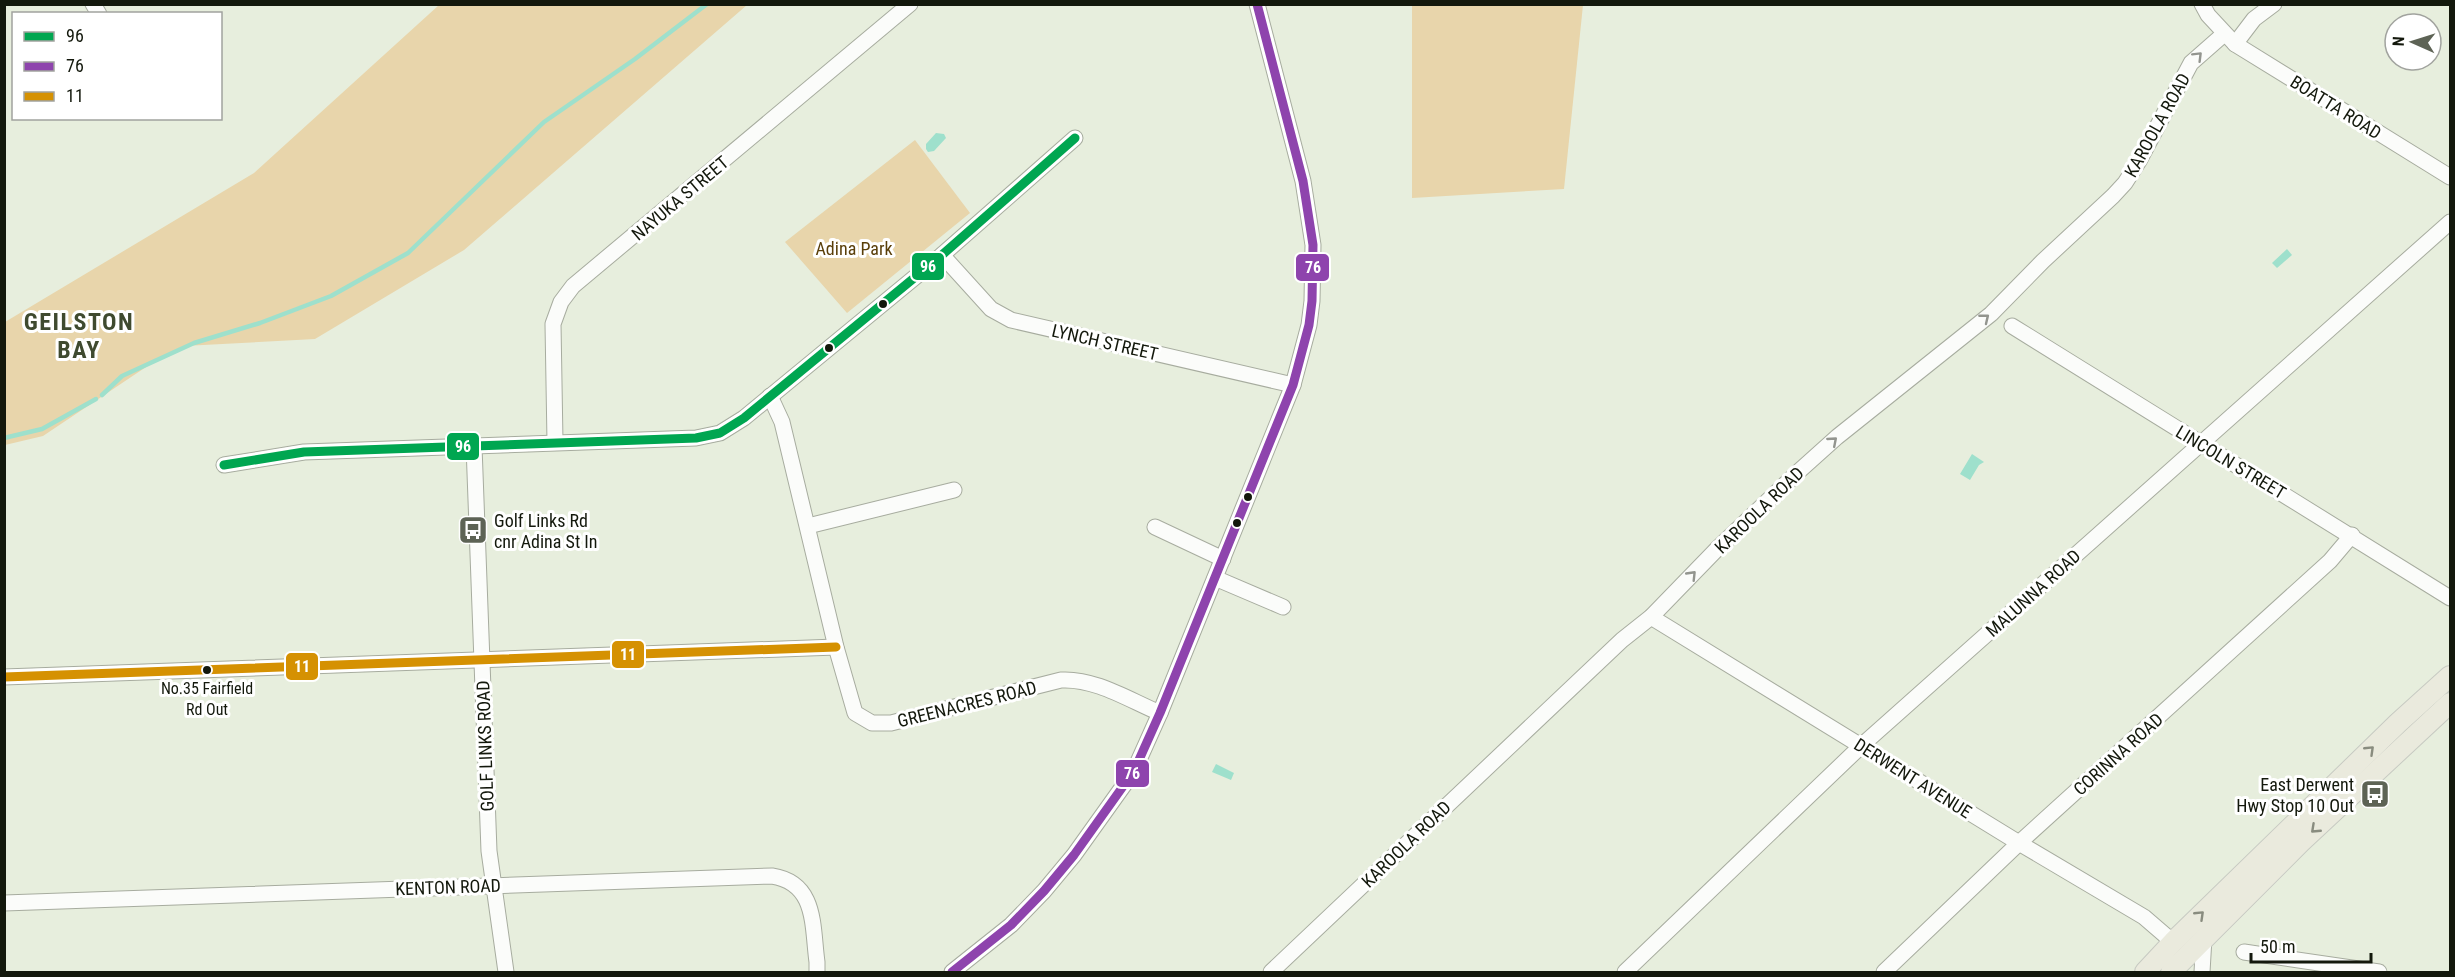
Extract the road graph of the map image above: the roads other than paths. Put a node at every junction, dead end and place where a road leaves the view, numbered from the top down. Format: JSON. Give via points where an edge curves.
{"nodes":[{"id":1,"x":910,"y":4,"type":"edge"},
{"id":2,"x":1257,"y":4,"type":"edge"},
{"id":3,"x":2202,"y":4,"type":"edge"},
{"id":4,"x":2274,"y":4,"type":"edge"},
{"id":5,"x":2229,"y":39,"type":"junction"},
{"id":6,"x":1075,"y":138,"type":"dead end"},
{"id":7,"x":2451,"y":177,"type":"edge"},
{"id":8,"x":2451,"y":222,"type":"edge"},
{"id":9,"x":942,"y":255,"type":"junction"},
{"id":10,"x":2012,"y":326,"type":"dead end"},
{"id":11,"x":1293,"y":385,"type":"junction"},
{"id":12,"x":770,"y":396,"type":"junction"},
{"id":13,"x":555,"y":442,"type":"junction"},
{"id":14,"x":2201,"y":443,"type":"junction"},
{"id":15,"x":474,"y":446,"type":"junction"},
{"id":16,"x":224,"y":465,"type":"dead end"},
{"id":17,"x":954,"y":490,"type":"dead end"},
{"id":18,"x":808,"y":526,"type":"junction"},
{"id":19,"x":1155,"y":527,"type":"dead end"},
{"id":20,"x":2352,"y":535,"type":"junction"},
{"id":21,"x":1222,"y":559,"type":"junction"},
{"id":22,"x":1215,"y":578,"type":"junction"},
{"id":23,"x":2451,"y":598,"type":"edge"},
{"id":24,"x":1283,"y":607,"type":"dead end"},
{"id":25,"x":1651,"y":617,"type":"junction"},
{"id":26,"x":836,"y":647,"type":"junction"},
{"id":27,"x":482,"y":660,"type":"junction"},
{"id":28,"x":2451,"y":676,"type":"edge"},
{"id":29,"x":4,"y":677,"type":"edge"},
{"id":30,"x":2451,"y":703,"type":"edge"},
{"id":31,"x":1160,"y":713,"type":"junction"},
{"id":32,"x":1861,"y":746,"type":"junction"},
{"id":33,"x":2019,"y":843,"type":"junction"},
{"id":34,"x":493,"y":885,"type":"junction"},
{"id":35,"x":4,"y":903,"type":"edge"},
{"id":36,"x":2204,"y":938,"type":"junction"},
{"id":37,"x":2174,"y":942,"type":"junction"},
{"id":38,"x":2244,"y":952,"type":"dead end"},
{"id":39,"x":506,"y":972,"type":"edge"},
{"id":40,"x":817,"y":972,"type":"edge"},
{"id":41,"x":952,"y":972,"type":"edge"},
{"id":42,"x":1271,"y":972,"type":"edge"},
{"id":43,"x":1625,"y":972,"type":"edge"},
{"id":44,"x":1884,"y":972,"type":"edge"},
{"id":45,"x":2145,"y":972,"type":"edge"},
{"id":46,"x":2171,"y":972,"type":"edge"},
{"id":47,"x":2202,"y":972,"type":"edge"},
{"id":48,"x":2379,"y":972,"type":"edge"}],
"edges":[{"from":1,"to":13,"type":"street","name":"NAYUKA STREET","via":[[565,295],[556,313],[552,336]]},
{"from":2,"to":11,"type":"street","via":[[1303,181],[1311,227],[1312,301]]},
{"from":3,"to":5,"type":"street"},
{"from":4,"to":5,"type":"street","name":"KAROOLA ROAD"},
{"from":5,"to":7,"type":"street","name":"BOATTA ROAD"},
{"from":25,"to":5,"type":"street","name":"KAROOLA ROAD","one_way":true,"via":[[1798,472],[1991,314],[2113,196],[2139,161],[2191,63]]},
{"from":6,"to":9,"type":"street"},
{"from":8,"to":14,"type":"street","name":"MALUNNA ROAD"},
{"from":9,"to":11,"type":"street","name":"LYNCH STREET","via":[[991,309],[1011,320]]},
{"from":9,"to":12,"type":"street"},
{"from":10,"to":14,"type":"street","name":"LINCOLN STREET"},
{"from":11,"to":21,"type":"street"},
{"from":12,"to":13,"type":"street","via":[[733,426],[710,436]]},
{"from":12,"to":18,"type":"street","name":"GREENACRES ROAD","via":[[782,422]]},
{"from":13,"to":15,"type":"street"},
{"from":14,"to":20,"type":"street","name":"LINCOLN STREET"},
{"from":14,"to":32,"type":"street","name":"MALUNNA ROAD"},
{"from":15,"to":16,"type":"street","via":[[304,452]]},
{"from":15,"to":27,"type":"street","name":"GOLF LINKS ROAD"},
{"from":17,"to":18,"type":"street"},
{"from":18,"to":26,"type":"street","name":"GREENACRES ROAD"},
{"from":19,"to":21,"type":"street"},
{"from":20,"to":23,"type":"street","name":"LINCOLN STREET"},
{"from":20,"to":33,"type":"street","name":"CORINNA ROAD","via":[[2330,561]]},
{"from":21,"to":22,"type":"street"},
{"from":22,"to":24,"type":"street"},
{"from":22,"to":31,"type":"street"},
{"from":25,"to":32,"type":"street","name":"DERWENT AVENUE"},
{"from":25,"to":42,"type":"street","name":"KAROOLA ROAD","via":[[1491,762]]},
{"from":26,"to":27,"type":"street"},
{"from":26,"to":31,"type":"street","name":"GREENACRES ROAD","via":[[855,713],[872,723],[891,723],[1071,679]]},
{"from":27,"to":29,"type":"street"},
{"from":27,"to":34,"type":"street","name":"GOLF LINKS ROAD"},
{"from":37,"to":28,"type":"main road","one_way":true},
{"from":30,"to":36,"type":"main road","one_way":true},
{"from":31,"to":41,"type":"street","via":[[1134,771],[1074,855],[1011,924]]},
{"from":32,"to":33,"type":"street","name":"DERWENT AVENUE"},
{"from":32,"to":43,"type":"street","name":"MALUNNA ROAD"},
{"from":33,"to":37,"type":"street","name":"DERWENT AVENUE","via":[[2144,918]]},
{"from":33,"to":44,"type":"street","name":"CORINNA ROAD"},
{"from":34,"to":35,"type":"street","name":"KENTON ROAD"},
{"from":34,"to":39,"type":"street","name":"GOLF LINKS ROAD"},
{"from":34,"to":40,"type":"street","name":"KENTON ROAD","via":[[783,878],[798,885],[808,901]]},
{"from":36,"to":46,"type":"main road"},
{"from":36,"to":47,"type":"street"},
{"from":37,"to":45,"type":"main road"},
{"from":38,"to":48,"type":"street"}]}
